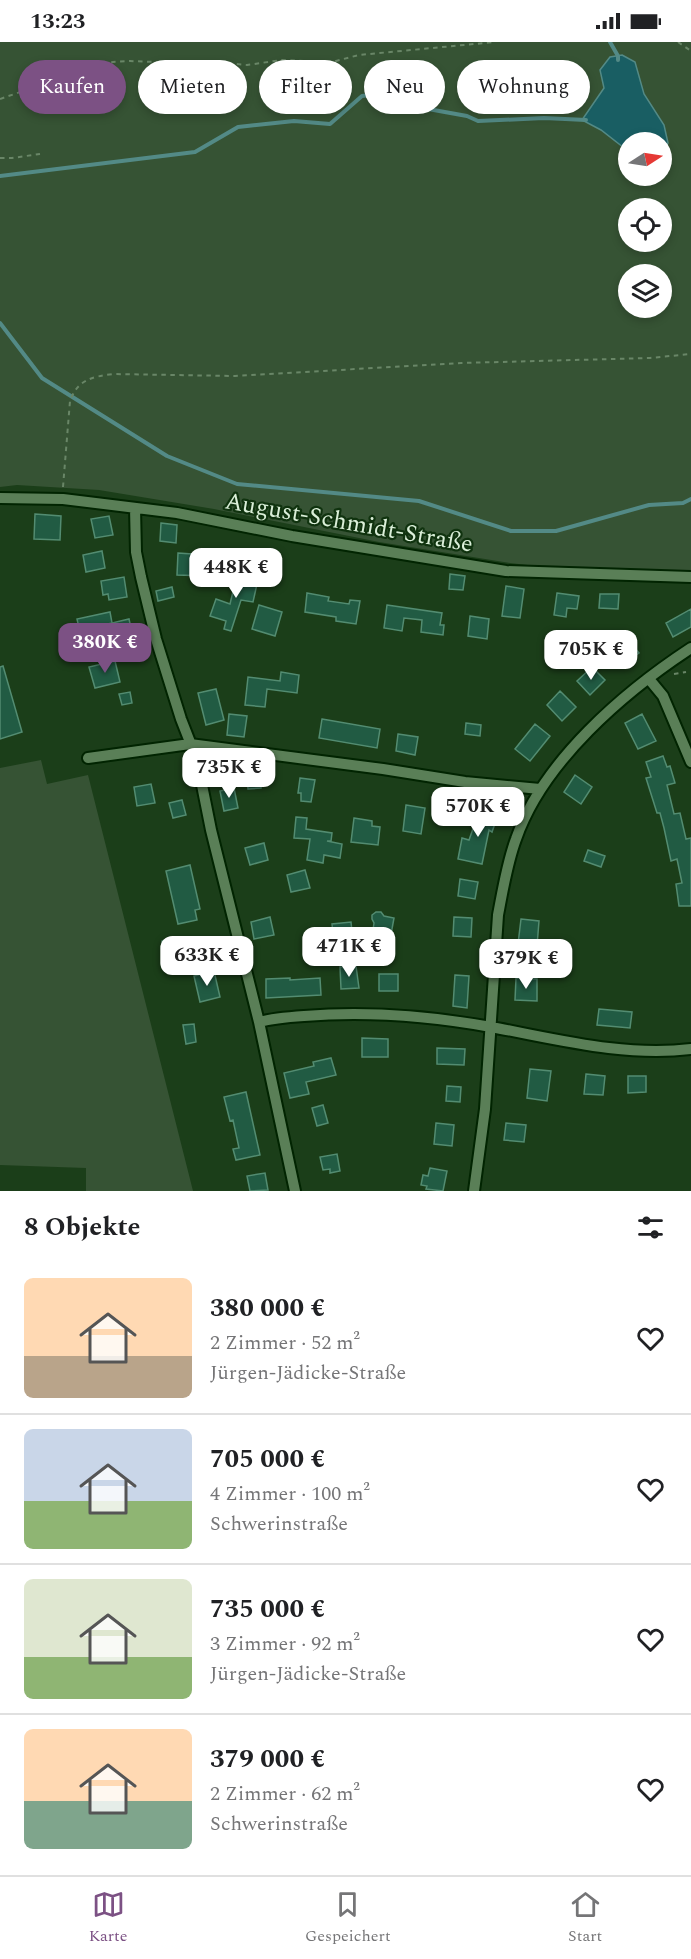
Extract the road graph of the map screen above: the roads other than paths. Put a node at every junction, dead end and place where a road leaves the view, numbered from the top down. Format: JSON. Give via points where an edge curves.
{"nodes":[{"id":1,"x":0,"y":498,"type":"edge"},
{"id":2,"x":135,"y":508,"type":"junction"},
{"id":3,"x":691,"y":577,"type":"edge"},
{"id":4,"x":691,"y":648,"type":"edge"},
{"id":5,"x":649,"y":679,"type":"junction"},
{"id":6,"x":190,"y":744,"type":"junction"},
{"id":7,"x":88,"y":758,"type":"dead end"},
{"id":8,"x":691,"y":762,"type":"edge"},
{"id":9,"x":540,"y":789,"type":"junction"},
{"id":10,"x":259,"y":1022,"type":"junction"},
{"id":11,"x":489,"y":1027,"type":"junction"},
{"id":12,"x":691,"y":1049,"type":"edge"},
{"id":13,"x":295,"y":1191,"type":"edge"},
{"id":14,"x":474,"y":1191,"type":"edge"}],
"edges":[{"from":1,"to":2,"type":"street","name":"August-Schmidt-Straße","via":[[63,499]]},
{"from":2,"to":3,"type":"street","name":"August-Schmidt-Straße","via":[[489,569]]},
{"from":2,"to":6,"type":"street","via":[[141,578]]},
{"from":4,"to":5,"type":"street"},
{"from":5,"to":8,"type":"street","via":[[663,696]]},
{"from":5,"to":9,"type":"street","via":[[594,726]]},
{"from":6,"to":7,"type":"street"},
{"from":6,"to":9,"type":"street"},
{"from":6,"to":10,"type":"street"},
{"from":9,"to":11,"type":"street","via":[[516,838],[503,886]]},
{"from":10,"to":11,"type":"street","via":[[365,1014]]},
{"from":10,"to":13,"type":"street"},
{"from":11,"to":12,"type":"street","via":[[570,1044],[632,1050]]},
{"from":11,"to":14,"type":"street","via":[[485,1109]]}]}
